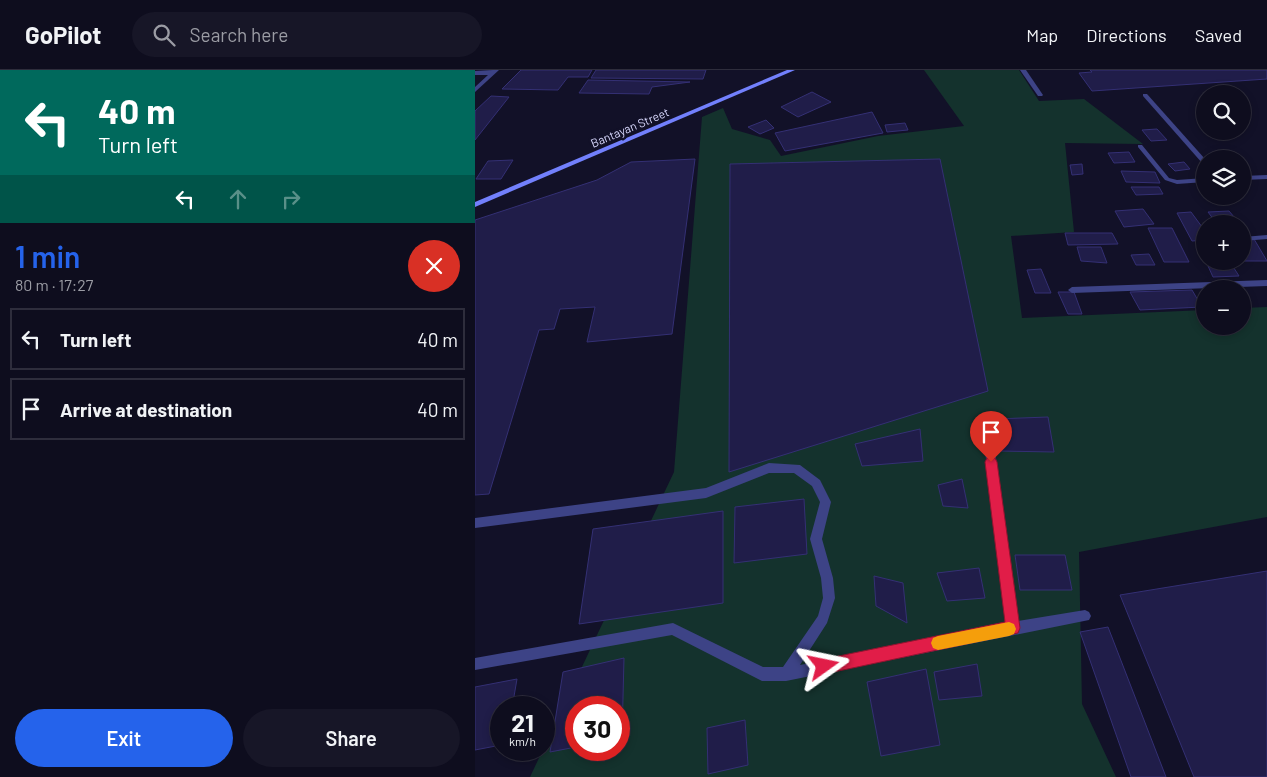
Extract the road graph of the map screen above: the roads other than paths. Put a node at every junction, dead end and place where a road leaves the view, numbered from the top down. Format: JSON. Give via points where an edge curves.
{"nodes":[{"id":1,"x":792,"y":70,"type":"edge"},
{"id":2,"x":1023,"y":70,"type":"edge"},
{"id":3,"x":495,"y":72,"type":"edge"},
{"id":4,"x":475,"y":73,"type":"edge"},
{"id":5,"x":475,"y":90,"type":"edge"},
{"id":6,"x":1040,"y":95,"type":"dead end"},
{"id":7,"x":1145,"y":95,"type":"dead end"},
{"id":8,"x":1140,"y":146,"type":"dead end"},
{"id":9,"x":1196,"y":153,"type":"edge"},
{"id":10,"x":1267,"y":176,"type":"edge"},
{"id":11,"x":1251,"y":177,"type":"edge"},
{"id":12,"x":1196,"y":181,"type":"edge"},
{"id":13,"x":475,"y":205,"type":"edge"},
{"id":14,"x":1267,"y":237,"type":"edge"},
{"id":15,"x":1251,"y":238,"type":"edge"},
{"id":16,"x":1267,"y":283,"type":"edge"},
{"id":17,"x":1072,"y":290,"type":"dead end"},
{"id":18,"x":989,"y":443,"type":"dead end"},
{"id":19,"x":475,"y":523,"type":"edge"},
{"id":20,"x":1085,"y":616,"type":"dead end"},
{"id":21,"x":1013,"y":628,"type":"junction"},
{"id":22,"x":475,"y":664,"type":"edge"},
{"id":23,"x":786,"y":674,"type":"junction"}],
"edges":[{"from":1,"to":13,"type":"main road","name":"Bantayan Street"},
{"from":2,"to":6,"type":"street"},
{"from":3,"to":4,"type":"street"},
{"from":3,"to":5,"type":"street"},
{"from":7,"to":9,"type":"street"},
{"from":8,"to":12,"type":"street","via":[[1167,179]]},
{"from":10,"to":11,"type":"street"},
{"from":14,"to":15,"type":"street"},
{"from":16,"to":17,"type":"street"},
{"from":18,"to":21,"type":"street"},
{"from":19,"to":23,"type":"street","via":[[706,492],[769,468],[796,468],[816,483],[826,502],[817,539],[829,598],[823,619]]},
{"from":20,"to":21,"type":"street"},
{"from":21,"to":23,"type":"street"},
{"from":22,"to":23,"type":"street","via":[[673,629],[762,674]]}]}
